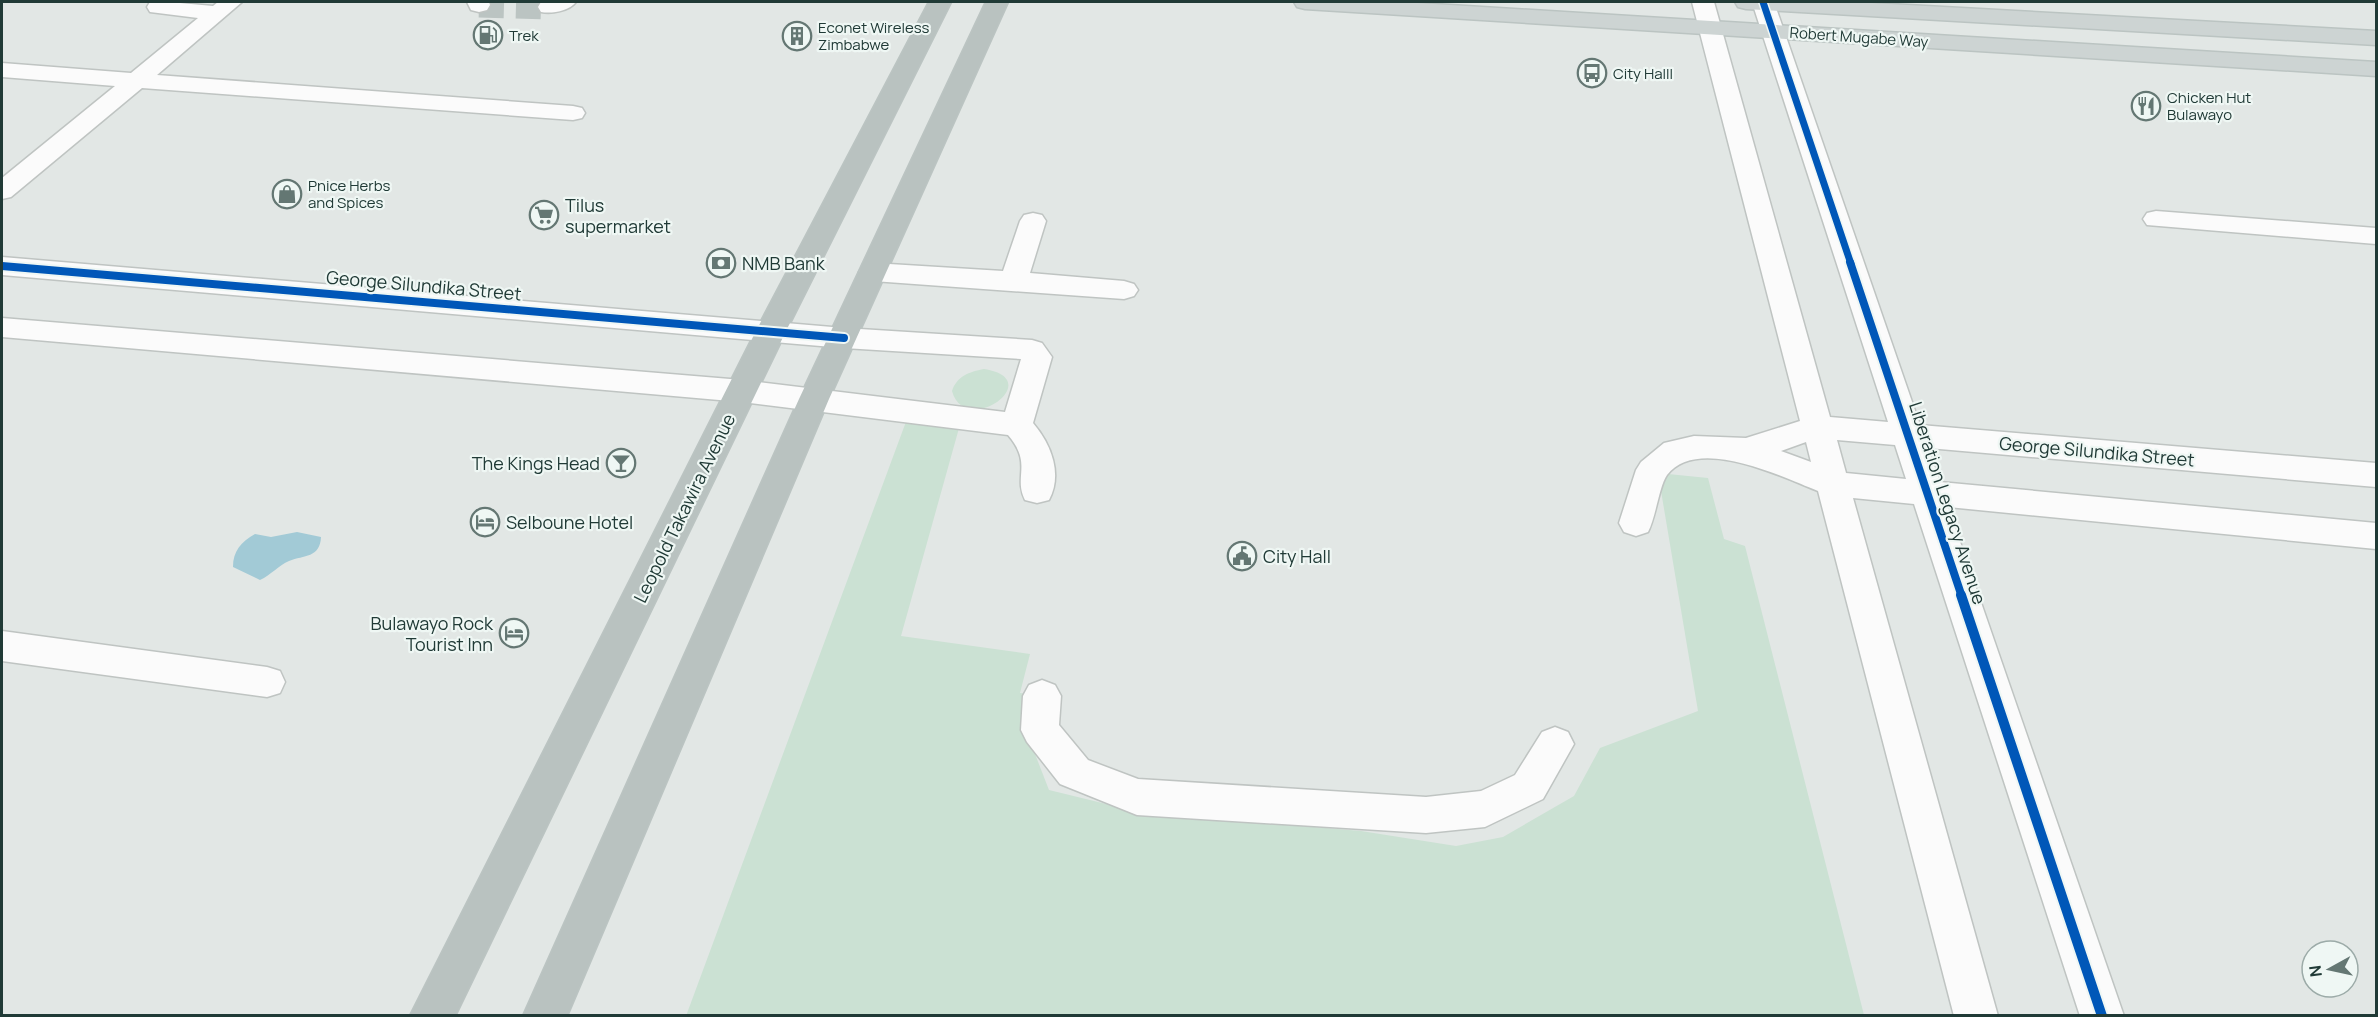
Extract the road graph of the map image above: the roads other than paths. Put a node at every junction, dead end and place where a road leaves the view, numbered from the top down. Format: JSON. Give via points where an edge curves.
{"nodes":[{"id":1,"x":940,"y":2,"type":"edge"},
{"id":2,"x":997,"y":2,"type":"edge"},
{"id":3,"x":1305,"y":2,"type":"edge"},
{"id":4,"x":1703,"y":2,"type":"edge"},
{"id":5,"x":1758,"y":2,"type":"edge"},
{"id":6,"x":224,"y":7,"type":"edge"},
{"id":7,"x":158,"y":8,"type":"dead end"},
{"id":8,"x":1709,"y":27,"type":"junction"},
{"id":9,"x":1773,"y":31,"type":"junction"},
{"id":10,"x":2376,"y":39,"type":"edge"},
{"id":11,"x":2376,"y":69,"type":"edge"},
{"id":12,"x":2,"y":70,"type":"edge"},
{"id":13,"x":136,"y":81,"type":"junction"},
{"id":14,"x":573,"y":113,"type":"dead end"},
{"id":15,"x":2,"y":191,"type":"edge"},
{"id":16,"x":2156,"y":219,"type":"dead end"},
{"id":17,"x":1033,"y":221,"type":"dead end"},
{"id":18,"x":2376,"y":236,"type":"edge"},
{"id":19,"x":2,"y":266,"type":"edge"},
{"id":20,"x":873,"y":272,"type":"junction"},
{"id":21,"x":1014,"y":281,"type":"junction"},
{"id":22,"x":1124,"y":290,"type":"dead end"},
{"id":23,"x":2,"y":327,"type":"edge"},
{"id":24,"x":771,"y":331,"type":"junction"},
{"id":25,"x":844,"y":338,"type":"junction"},
{"id":26,"x":742,"y":392,"type":"junction"},
{"id":27,"x":814,"y":399,"type":"junction"},
{"id":28,"x":1017,"y":425,"type":"junction"},
{"id":29,"x":1817,"y":427,"type":"junction"},
{"id":30,"x":1908,"y":435,"type":"junction"},
{"id":31,"x":1747,"y":450,"type":"junction"},
{"id":32,"x":2376,"y":475,"type":"edge"},
{"id":33,"x":1833,"y":484,"type":"junction"},
{"id":34,"x":1037,"y":491,"type":"dead end"},
{"id":35,"x":1927,"y":493,"type":"junction"},
{"id":36,"x":1636,"y":523,"type":"dead end"},
{"id":37,"x":2376,"y":536,"type":"edge"},
{"id":38,"x":2,"y":646,"type":"edge"},
{"id":39,"x":267,"y":682,"type":"dead end"},
{"id":40,"x":1042,"y":696,"type":"dead end"},
{"id":41,"x":1555,"y":744,"type":"dead end"},
{"id":42,"x":432,"y":1016,"type":"edge"},
{"id":43,"x":545,"y":1016,"type":"edge"},
{"id":44,"x":1976,"y":1016,"type":"edge"},
{"id":45,"x":2102,"y":1016,"type":"edge"}],
"edges":[{"from":1,"to":24,"type":"highway","name":"Leopold Takawira Avenue"},
{"from":2,"to":20,"type":"highway"},
{"from":3,"to":8,"type":"main road","name":"Robert Mugabe Way"},
{"from":4,"to":8,"type":"street"},
{"from":5,"to":9,"type":"street","name":"Liberation Legacy Avenue"},
{"from":5,"to":10,"type":"main road","name":"Robert Mugabe Way"},
{"from":6,"to":7,"type":"street"},
{"from":6,"to":13,"type":"street"},
{"from":8,"to":9,"type":"main road","name":"Robert Mugabe Way"},
{"from":8,"to":29,"type":"street"},
{"from":9,"to":11,"type":"main road","name":"Robert Mugabe Way"},
{"from":9,"to":30,"type":"street","name":"Liberation Legacy Avenue"},
{"from":12,"to":13,"type":"street"},
{"from":13,"to":14,"type":"street"},
{"from":13,"to":15,"type":"street"},
{"from":16,"to":18,"type":"street"},
{"from":17,"to":21,"type":"street"},
{"from":19,"to":24,"type":"street","name":"George Silundika Street"},
{"from":20,"to":21,"type":"street"},
{"from":20,"to":25,"type":"highway"},
{"from":21,"to":22,"type":"street"},
{"from":23,"to":26,"type":"street"},
{"from":24,"to":25,"type":"street","name":"George Silundika Street"},
{"from":24,"to":26,"type":"highway","name":"Leopold Takawira Avenue"},
{"from":25,"to":27,"type":"highway"},
{"from":25,"to":28,"type":"street","name":"George Silundika Street","via":[[1032,350],[1037,357]]},
{"from":26,"to":27,"type":"street"},
{"from":26,"to":42,"type":"highway","name":"Leopold Takawira Avenue"},
{"from":27,"to":28,"type":"street"},
{"from":27,"to":43,"type":"highway"},
{"from":28,"to":34,"type":"street","via":[[1040,460]]},
{"from":29,"to":30,"type":"street","name":"George Silundika Street"},
{"from":29,"to":31,"type":"street"},
{"from":29,"to":33,"type":"street"},
{"from":30,"to":32,"type":"street","name":"George Silundika Street"},
{"from":30,"to":35,"type":"street","name":"Liberation Legacy Avenue"},
{"from":31,"to":33,"type":"street"},
{"from":31,"to":36,"type":"street","via":[[1694,447],[1675,451],[1652,470]]},
{"from":33,"to":35,"type":"street"},
{"from":33,"to":44,"type":"street"},
{"from":35,"to":37,"type":"street"},
{"from":35,"to":45,"type":"street","name":"Liberation Legacy Avenue"},
{"from":38,"to":39,"type":"street"},
{"from":40,"to":41,"type":"street","via":[[1040,730],[1074,772],[1137,797],[1372,813],[1485,809],[1529,787]]}]}
